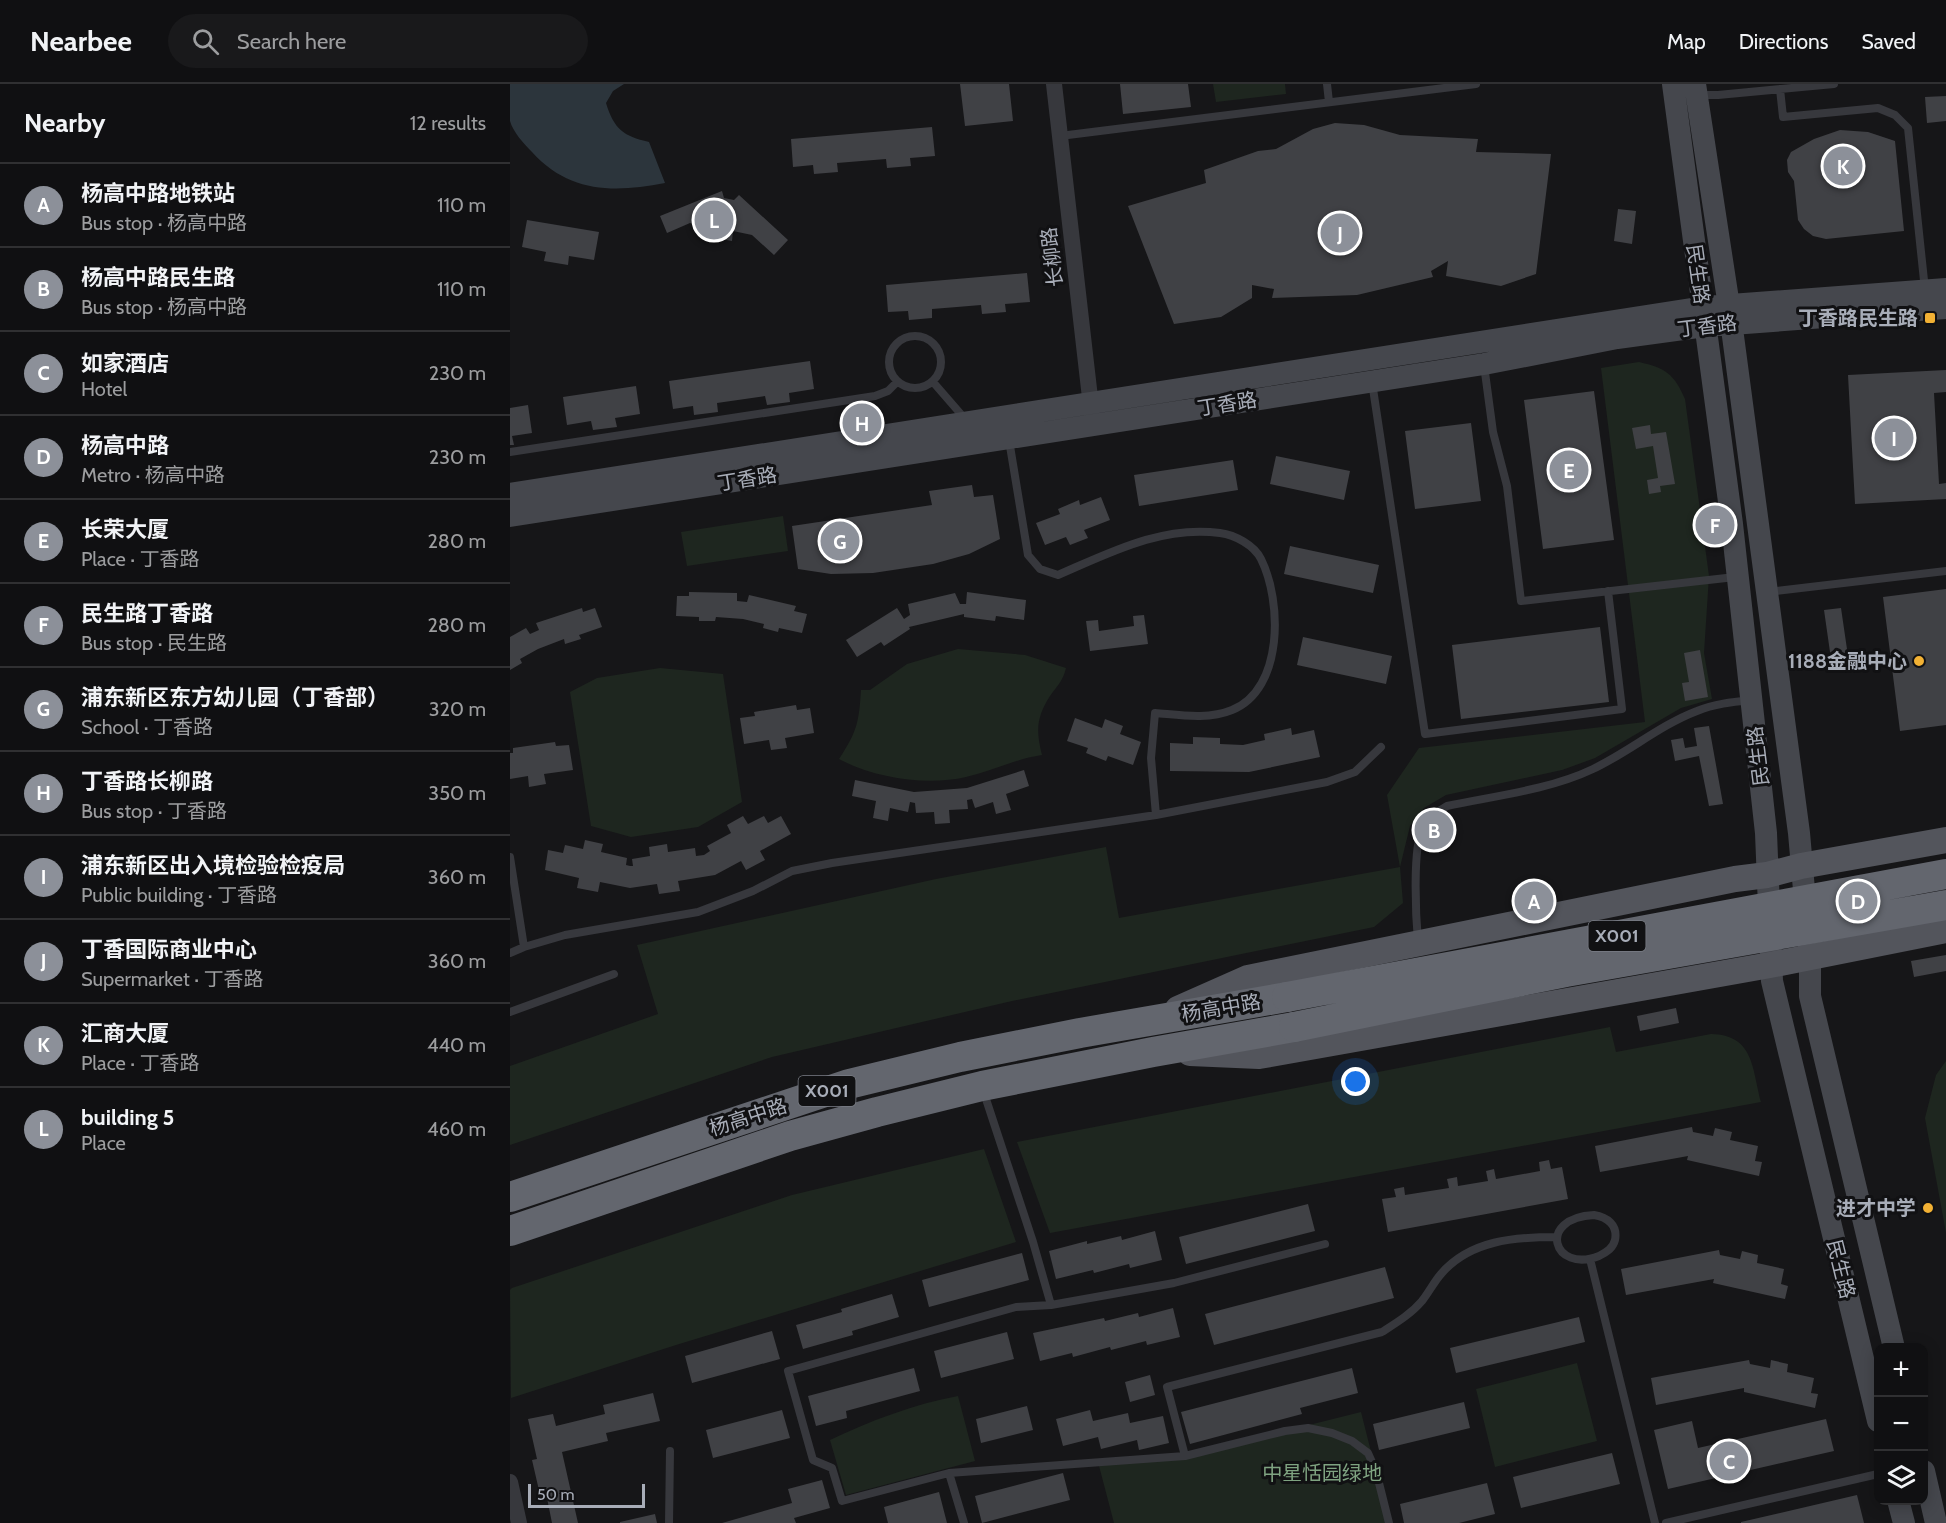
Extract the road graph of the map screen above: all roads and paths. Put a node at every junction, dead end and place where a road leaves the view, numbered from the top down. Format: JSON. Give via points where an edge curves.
{"nodes":[{"id":1,"x":1054,"y":84,"type":"edge"},
{"id":2,"x":1327,"y":84,"type":"edge"},
{"id":3,"x":1476,"y":84,"type":"edge"},
{"id":4,"x":1673,"y":84,"type":"edge"},
{"id":5,"x":1834,"y":84,"type":"edge"},
{"id":6,"x":1696,"y":89,"type":"edge"},
{"id":7,"x":1780,"y":89,"type":"junction"},
{"id":8,"x":1329,"y":102,"type":"junction"},
{"id":9,"x":1060,"y":136,"type":"junction"},
{"id":10,"x":1936,"y":290,"type":"edge"},
{"id":11,"x":1946,"y":308,"type":"edge"},
{"id":12,"x":1730,"y":314,"type":"junction"},
{"id":13,"x":1704,"y":317,"type":"junction"},
{"id":14,"x":1484,"y":364,"type":"junction"},
{"id":15,"x":897,"y":382,"type":"junction"},
{"id":16,"x":933,"y":382,"type":"junction"},
{"id":17,"x":1372,"y":382,"type":"junction"},
{"id":18,"x":1092,"y":414,"type":"junction"},
{"id":19,"x":969,"y":423,"type":"junction"},
{"id":20,"x":1009,"y":438,"type":"junction"},
{"id":21,"x":510,"y":452,"type":"edge"},
{"id":22,"x":510,"y":494,"type":"edge"},
{"id":23,"x":510,"y":516,"type":"edge"},
{"id":24,"x":1946,"y":571,"type":"edge"},
{"id":25,"x":1738,"y":577,"type":"junction"},
{"id":26,"x":1608,"y":591,"type":"junction"},
{"id":27,"x":1767,"y":592,"type":"junction"},
{"id":28,"x":1751,"y":700,"type":"junction"},
{"id":29,"x":1381,"y":747,"type":"dead end"},
{"id":30,"x":1156,"y":815,"type":"junction"},
{"id":31,"x":1946,"y":840,"type":"edge"},
{"id":32,"x":510,"y":857,"type":"edge"},
{"id":33,"x":1801,"y":866,"type":"junction"},
{"id":34,"x":1946,"y":874,"type":"edge"},
{"id":35,"x":1767,"y":875,"type":"junction"},
{"id":36,"x":1946,"y":905,"type":"edge"},
{"id":37,"x":1946,"y":930,"type":"edge"},
{"id":38,"x":1418,"y":943,"type":"junction"},
{"id":39,"x":524,"y":946,"type":"junction"},
{"id":40,"x":510,"y":953,"type":"edge"},
{"id":41,"x":1810,"y":958,"type":"junction"},
{"id":42,"x":1770,"y":965,"type":"junction"},
{"id":43,"x":614,"y":974,"type":"dead end"},
{"id":44,"x":510,"y":1012,"type":"edge"},
{"id":45,"x":1154,"y":1020,"type":"junction"},
{"id":46,"x":1153,"y":1052,"type":"junction"},
{"id":47,"x":982,"y":1086,"type":"junction"},
{"id":48,"x":510,"y":1197,"type":"edge"},
{"id":49,"x":515,"y":1231,"type":"edge"},
{"id":50,"x":1557,"y":1237,"type":"junction"},
{"id":51,"x":1325,"y":1244,"type":"dead end"},
{"id":52,"x":1590,"y":1259,"type":"junction"},
{"id":53,"x":1050,"y":1305,"type":"junction"},
{"id":54,"x":1893,"y":1343,"type":"edge"},
{"id":55,"x":1874,"y":1405,"type":"edge"},
{"id":56,"x":670,"y":1451,"type":"dead end"},
{"id":57,"x":1185,"y":1456,"type":"junction"},
{"id":58,"x":950,"y":1473,"type":"junction"},
{"id":59,"x":1874,"y":1475,"type":"edge"},
{"id":60,"x":510,"y":1482,"type":"edge"},
{"id":61,"x":1928,"y":1491,"type":"edge"},
{"id":62,"x":1899,"y":1505,"type":"edge"},
{"id":63,"x":519,"y":1523,"type":"edge"},
{"id":64,"x":669,"y":1523,"type":"edge"},
{"id":65,"x":964,"y":1523,"type":"edge"},
{"id":66,"x":1389,"y":1523,"type":"edge"},
{"id":67,"x":1655,"y":1523,"type":"edge"},
{"id":68,"x":1666,"y":1523,"type":"edge"},
{"id":69,"x":1904,"y":1523,"type":"edge"},
{"id":70,"x":1936,"y":1523,"type":"edge"}],
"edges":[{"from":1,"to":9,"type":"street","name":"长柳路"},
{"from":2,"to":8,"type":"lane"},
{"from":3,"to":8,"type":"lane"},
{"from":4,"to":13,"type":"street","name":"民生路"},
{"from":5,"to":7,"type":"lane"},
{"from":6,"to":7,"type":"lane","via":[[1718,95]]},
{"from":6,"to":12,"type":"street","name":"民生路"},
{"from":7,"to":10,"type":"lane","via":[[1783,117],[1878,108],[1895,115],[1908,128]]},
{"from":8,"to":9,"type":"lane"},
{"from":9,"to":18,"type":"street","name":"长柳路"},
{"from":10,"to":12,"type":"street","name":"丁香路"},
{"from":11,"to":12,"type":"street","name":"丁香路"},
{"from":12,"to":13,"type":"street","name":"丁香路"},
{"from":12,"to":27,"type":"street","name":"民生路"},
{"from":13,"to":14,"type":"street","name":"丁香路"},
{"from":13,"to":18,"type":"street","name":"丁香路","via":[[1378,357]]},
{"from":13,"to":25,"type":"street","name":"民生路"},
{"from":14,"to":17,"type":"street","name":"丁香路"},
{"from":14,"to":26,"type":"lane","via":[[1493,432],[1507,486],[1521,601]]},
{"from":15,"to":16,"type":"lane","via":[[909,388]]},
{"from":15,"to":16,"type":"lane","via":[[889,370],[890,352],[895,344],[911,336],[928,339],[939,351],[941,367]]},
{"from":15,"to":21,"type":"lane","via":[[875,396]]},
{"from":16,"to":19,"type":"lane"},
{"from":17,"to":18,"type":"street","name":"丁香路"},
{"from":17,"to":26,"type":"lane","via":[[1425,734],[1622,709]]},
{"from":18,"to":19,"type":"street","name":"丁香路"},
{"from":18,"to":20,"type":"street","name":"丁香路"},
{"from":19,"to":22,"type":"street","name":"丁香路"},
{"from":20,"to":23,"type":"street","name":"丁香路"},
{"from":20,"to":30,"type":"lane","via":[[1028,555],[1040,569],[1058,575],[1146,539],[1179,532],[1221,533],[1244,541],[1260,557],[1272,592],[1275,634],[1269,666],[1258,691],[1234,710],[1208,716],[1155,713],[1151,758]]},
{"from":24,"to":27,"type":"lane"},
{"from":25,"to":26,"type":"lane"},
{"from":25,"to":28,"type":"street","name":"民生路"},
{"from":27,"to":33,"type":"street","name":"民生路"},
{"from":28,"to":35,"type":"street","name":"民生路"},
{"from":28,"to":38,"type":"lane","via":[[1696,711],[1593,769],[1563,781],[1447,806],[1432,814],[1421,831],[1418,850]]},
{"from":29,"to":30,"type":"lane","via":[[1355,772],[1327,782]]},
{"from":30,"to":39,"type":"lane","via":[[792,871],[698,912]]},
{"from":31,"to":33,"type":"main road","number":"X001"},
{"from":32,"to":39,"type":"lane"},
{"from":33,"to":35,"type":"main road","number":"X001"},
{"from":33,"to":41,"type":"street","name":"民生路"},
{"from":34,"to":45,"type":"highway","name":"杨高中路","number":"X001","bridge":true},
{"from":35,"to":38,"type":"main road","number":"X001"},
{"from":35,"to":42,"type":"street","name":"民生路"},
{"from":36,"to":46,"type":"highway","name":"杨高中路","number":"X001","bridge":true,"via":[[1566,972],[1294,1028]]},
{"from":37,"to":41,"type":"main road","name":"杨高中路","number":"X001"},
{"from":38,"to":45,"type":"main road","number":"X001","via":[[1248,978]]},
{"from":39,"to":40,"type":"lane"},
{"from":41,"to":42,"type":"main road","name":"杨高中路","number":"X001"},
{"from":41,"to":54,"type":"street","name":"民生路","via":[[1810,996]]},
{"from":42,"to":46,"type":"main road","name":"杨高中路","number":"X001","via":[[1259,1056]]},
{"from":42,"to":55,"type":"street","name":"民生路","via":[[1776,1006]]},
{"from":43,"to":44,"type":"lane"},
{"from":45,"to":48,"type":"highway","name":"杨高中路","number":"X001","via":[[960,1057],[849,1084]]},
{"from":46,"to":47,"type":"highway","name":"杨高中路","number":"X001"},
{"from":47,"to":49,"type":"highway","name":"杨高中路","number":"X001","via":[[790,1136]]},
{"from":47,"to":53,"type":"lane"},
{"from":50,"to":52,"type":"lane","via":[[1566,1256]]},
{"from":50,"to":52,"type":"lane","via":[[1569,1220],[1581,1216],[1606,1217],[1616,1235],[1613,1246]]},
{"from":50,"to":57,"type":"lane","via":[[1487,1243],[1460,1256],[1442,1273],[1422,1302],[1382,1332],[1167,1387]]},
{"from":51,"to":53,"type":"lane","via":[[1174,1283]]},
{"from":52,"to":67,"type":"lane"},
{"from":53,"to":58,"type":"lane","via":[[1016,1307],[788,1371],[813,1460],[832,1468],[842,1501]]},
{"from":56,"to":64,"type":"lane"},
{"from":57,"to":58,"type":"lane"},
{"from":57,"to":66,"type":"lane","via":[[1285,1431],[1308,1428],[1332,1433],[1368,1453]]},
{"from":58,"to":65,"type":"lane"},
{"from":59,"to":68,"type":"lane"},
{"from":60,"to":63,"type":"street"},
{"from":61,"to":70,"type":"street"},
{"from":62,"to":69,"type":"street"}]}
